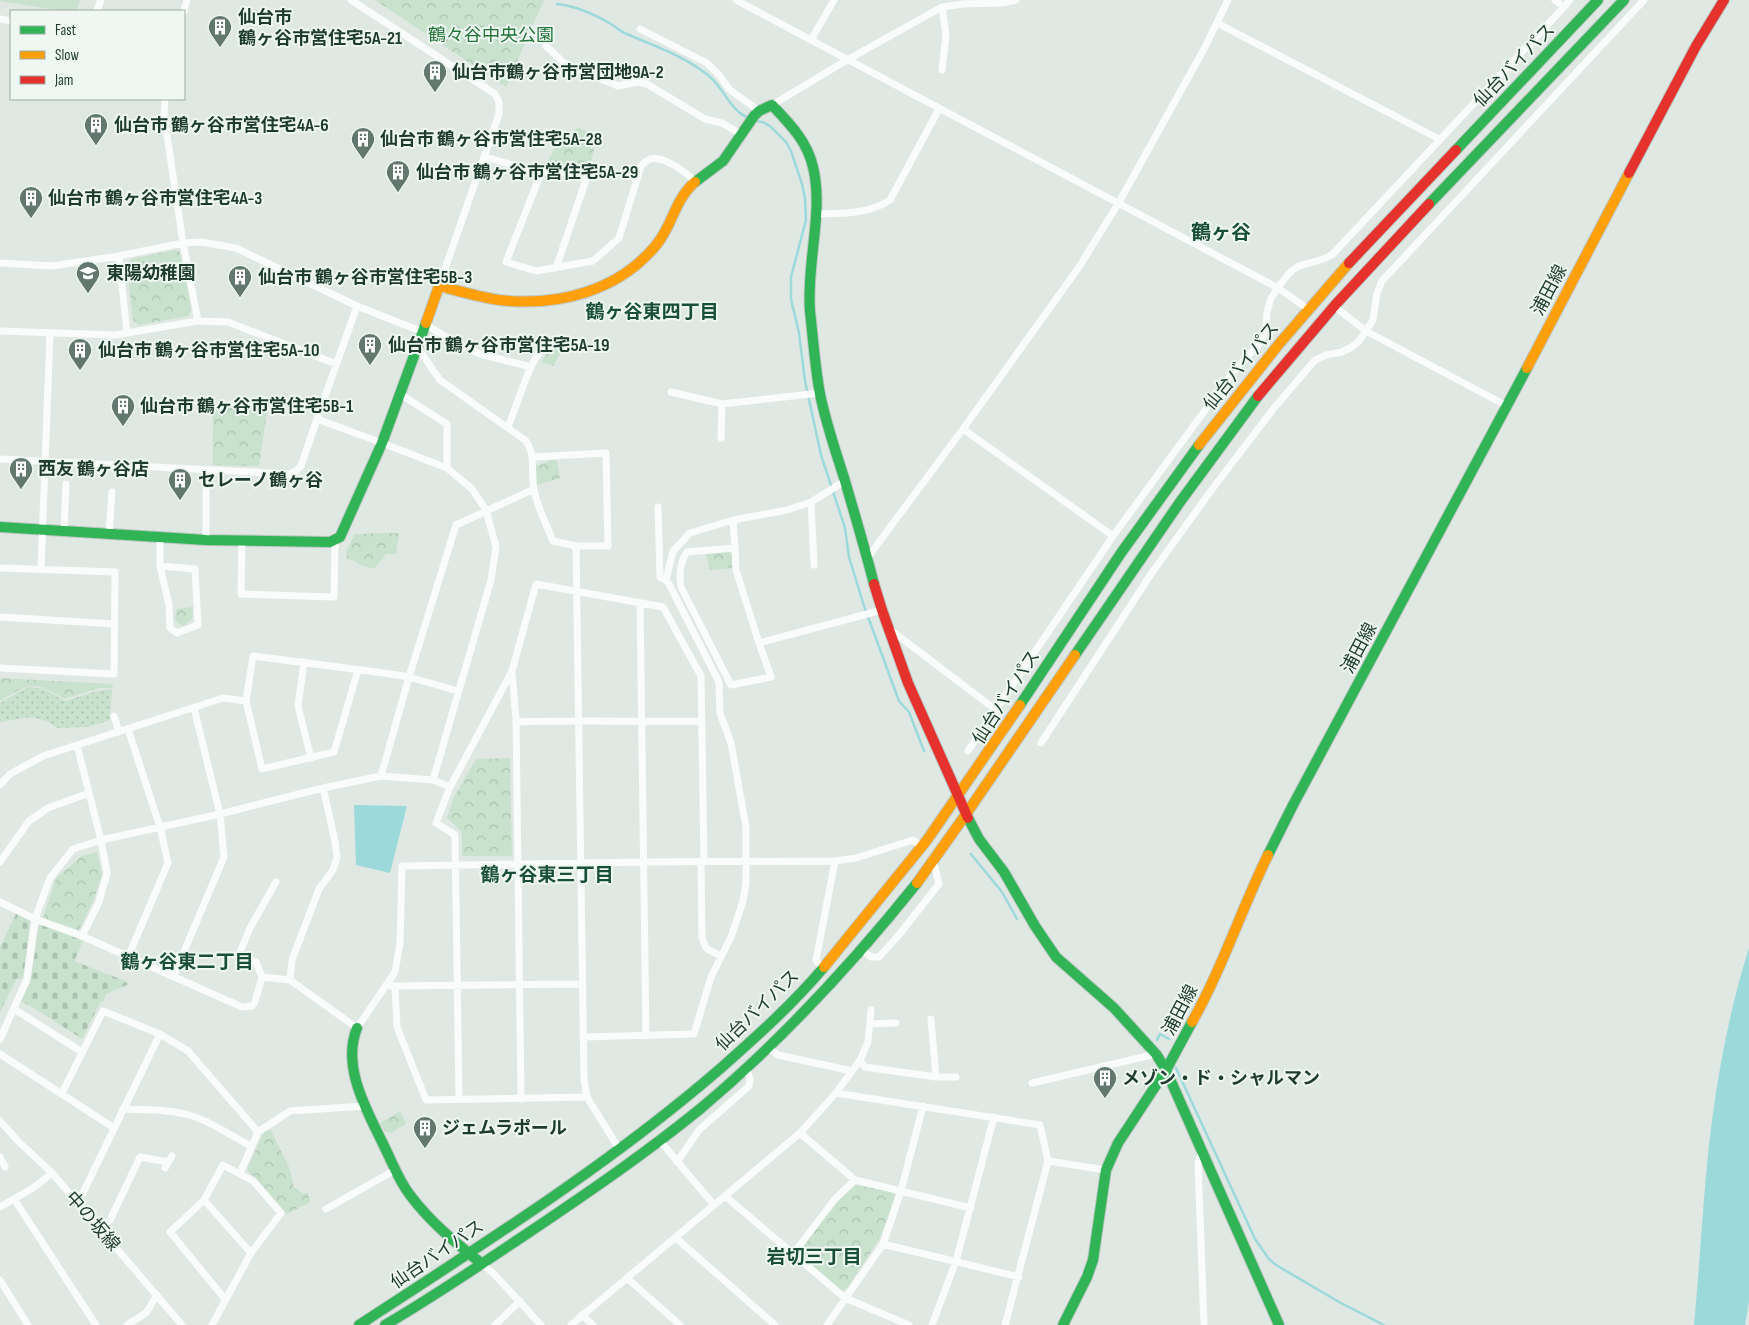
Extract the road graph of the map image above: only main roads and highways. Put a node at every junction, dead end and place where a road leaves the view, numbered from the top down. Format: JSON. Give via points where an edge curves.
{"nodes":[{"id":1,"x":1598,"y":0,"type":"edge"},
{"id":2,"x":1624,"y":0,"type":"edge"},
{"id":3,"x":1724,"y":0,"type":"edge"},
{"id":4,"x":0,"y":527,"type":"edge"},
{"id":5,"x":958,"y":797,"type":"junction"},
{"id":6,"x":966,"y":815,"type":"junction"},
{"id":7,"x":357,"y":1028,"type":"road end"},
{"id":8,"x":1166,"y":1070,"type":"junction"},
{"id":9,"x":468,"y":1252,"type":"junction"},
{"id":10,"x":482,"y":1264,"type":"junction"},
{"id":11,"x":359,"y":1325,"type":"edge"},
{"id":12,"x":386,"y":1325,"type":"edge"},
{"id":13,"x":1063,"y":1325,"type":"edge"},
{"id":14,"x":1279,"y":1325,"type":"edge"}],
"edges":[{"from":1,"to":5,"type":"main road","name":"仙台バイパス","via":[[1308,309],[1239,392],[1094,594]]},
{"from":2,"to":6,"type":"main road","name":"仙台バイパス","via":[[1334,306],[1235,426],[1113,596]]},
{"from":3,"to":8,"type":"main road","name":"浦田線","via":[[1696,46],[1285,821],[1249,894],[1207,996]]},
{"from":4,"to":5,"type":"main road","via":[[206,540],[336,541],[382,442],[439,286],[517,301],[572,296],[597,290],[647,255],[663,235],[685,192],[725,160],[748,123],[757,113],[772,105],[797,131],[806,147],[816,184],[809,284],[813,394],[845,481],[888,628],[908,683]]},
{"from":5,"to":6,"type":"main road"},
{"from":5,"to":9,"type":"main road","name":"仙台バイパス","via":[[922,847],[800,994],[697,1088],[619,1149]]},
{"from":6,"to":8,"type":"main road","via":[[1056,957],[1114,1008],[1156,1054]]},
{"from":6,"to":10,"type":"main road","name":"仙台バイパス","via":[[903,900],[861,949],[812,1004],[746,1068],[660,1141],[597,1188]]},
{"from":7,"to":9,"type":"main road","via":[[351,1056],[356,1081],[395,1170],[412,1198]]},
{"from":8,"to":13,"type":"main road","name":"浦田線","via":[[1118,1143],[1106,1170],[1093,1260]]},
{"from":8,"to":14,"type":"main road"},
{"from":9,"to":10,"type":"main road"},
{"from":9,"to":11,"type":"main road","name":"仙台バイパス"},
{"from":10,"to":12,"type":"main road","name":"仙台バイパス"}]}
